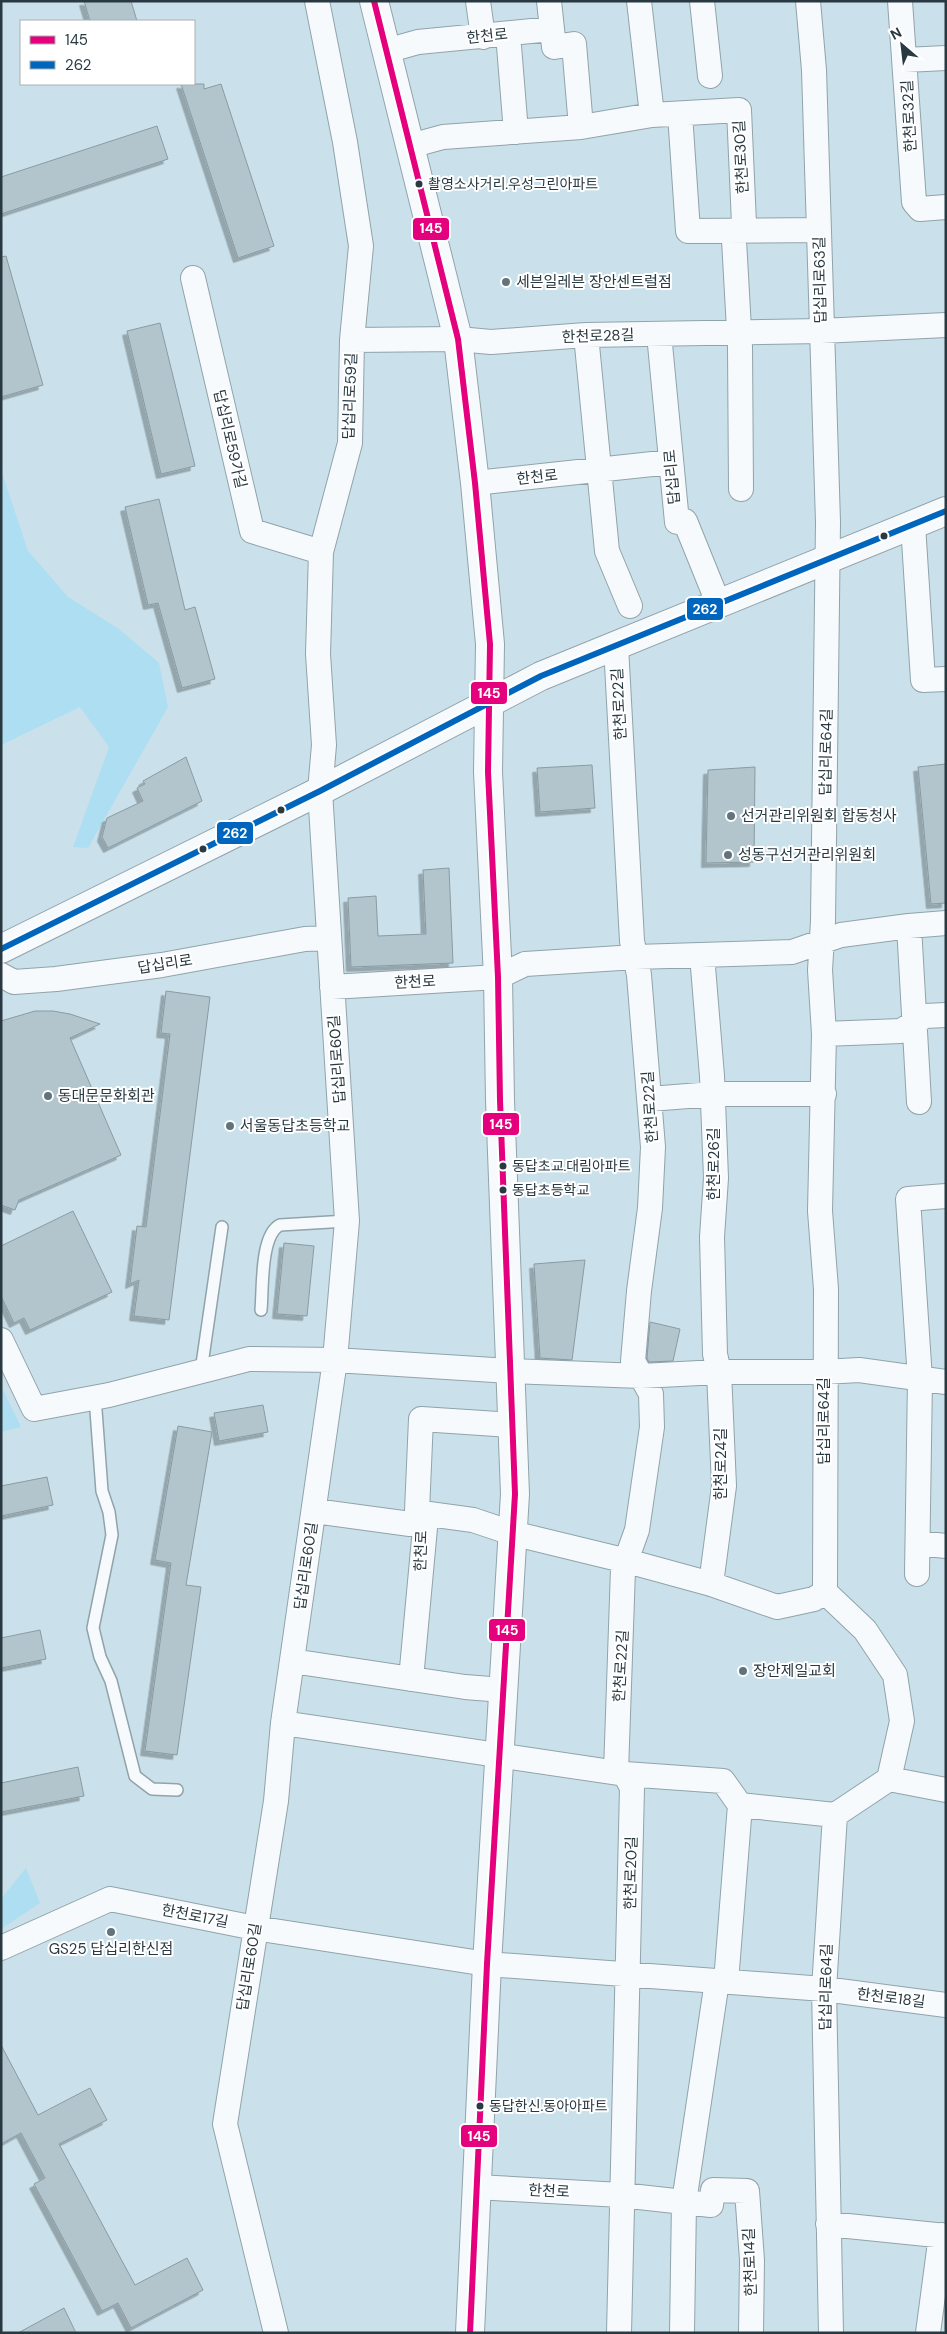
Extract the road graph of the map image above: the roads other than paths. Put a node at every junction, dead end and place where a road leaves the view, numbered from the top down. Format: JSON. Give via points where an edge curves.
{"nodes":[{"id":1,"x":317,"y":1,"type":"edge"},
{"id":2,"x":374,"y":1,"type":"edge"},
{"id":3,"x":478,"y":1,"type":"edge"},
{"id":4,"x":548,"y":1,"type":"edge"},
{"id":5,"x":631,"y":1,"type":"edge"},
{"id":6,"x":702,"y":1,"type":"edge"},
{"id":7,"x":808,"y":1,"type":"edge"},
{"id":8,"x":900,"y":1,"type":"edge"},
{"id":9,"x":552,"y":29,"type":"junction"},
{"id":10,"x":508,"y":34,"type":"junction"},
{"id":11,"x":483,"y":37,"type":"junction"},
{"id":12,"x":386,"y":51,"type":"junction"},
{"id":13,"x":946,"y":58,"type":"edge"},
{"id":14,"x":905,"y":60,"type":"junction"},
{"id":15,"x":710,"y":76,"type":"dead end"},
{"id":16,"x":680,"y":114,"type":"junction"},
{"id":17,"x":652,"y":116,"type":"junction"},
{"id":18,"x":581,"y":127,"type":"junction"},
{"id":19,"x":516,"y":132,"type":"junction"},
{"id":20,"x":410,"y":146,"type":"junction"},
{"id":21,"x":946,"y":207,"type":"edge"},
{"id":22,"x":819,"y":230,"type":"junction"},
{"id":23,"x":739,"y":231,"type":"junction"},
{"id":24,"x":193,"y":278,"type":"dead end"},
{"id":25,"x":946,"y":326,"type":"edge"},
{"id":26,"x":821,"y":331,"type":"junction"},
{"id":27,"x":738,"y":332,"type":"junction"},
{"id":28,"x":659,"y":334,"type":"junction"},
{"id":29,"x":586,"y":335,"type":"junction"},
{"id":30,"x":458,"y":339,"type":"junction"},
{"id":31,"x":352,"y":340,"type":"junction"},
{"id":32,"x":671,"y":462,"type":"junction"},
{"id":33,"x":599,"y":471,"type":"junction"},
{"id":34,"x":475,"y":483,"type":"junction"},
{"id":35,"x":741,"y":490,"type":"dead end"},
{"id":36,"x":946,"y":511,"type":"edge"},
{"id":37,"x":913,"y":525,"type":"junction"},
{"id":38,"x":320,"y":552,"type":"junction"},
{"id":39,"x":828,"y":559,"type":"junction"},
{"id":40,"x":719,"y":605,"type":"junction"},
{"id":41,"x":630,"y":606,"type":"dead end"},
{"id":42,"x":616,"y":646,"type":"junction"},
{"id":43,"x":946,"y":679,"type":"edge"},
{"id":44,"x":489,"y":704,"type":"junction"},
{"id":45,"x":320,"y":791,"type":"junction"},
{"id":46,"x":946,"y":923,"type":"edge"},
{"id":47,"x":909,"y":926,"type":"junction"},
{"id":48,"x":329,"y":938,"type":"junction"},
{"id":49,"x":820,"y":944,"type":"junction"},
{"id":50,"x":1,"y":949,"type":"edge"},
{"id":51,"x":702,"y":955,"type":"junction"},
{"id":52,"x":636,"y":957,"type":"junction"},
{"id":53,"x":1,"y":975,"type":"edge"},
{"id":54,"x":498,"y":977,"type":"junction"},
{"id":55,"x":332,"y":987,"type":"junction"},
{"id":56,"x":946,"y":1015,"type":"edge"},
{"id":57,"x":914,"y":1023,"type":"junction"},
{"id":58,"x":824,"y":1034,"type":"junction"},
{"id":59,"x":713,"y":1094,"type":"junction"},
{"id":60,"x":824,"y":1094,"type":"junction"},
{"id":61,"x":650,"y":1099,"type":"junction"},
{"id":62,"x":919,"y":1102,"type":"dead end"},
{"id":63,"x":946,"y":1196,"type":"edge"},
{"id":64,"x":347,"y":1221,"type":"junction"},
{"id":65,"x":222,"y":1228,"type":"dead end"},
{"id":66,"x":261,"y":1310,"type":"dead end"},
{"id":67,"x":1,"y":1340,"type":"edge"},
{"id":68,"x":335,"y":1360,"type":"junction"},
{"id":69,"x":201,"y":1371,"type":"junction"},
{"id":70,"x":510,"y":1372,"type":"junction"},
{"id":71,"x":719,"y":1372,"type":"junction"},
{"id":72,"x":824,"y":1372,"type":"junction"},
{"id":73,"x":641,"y":1376,"type":"junction"},
{"id":74,"x":920,"y":1379,"type":"junction"},
{"id":75,"x":946,"y":1382,"type":"edge"},
{"id":76,"x":95,"y":1397,"type":"junction"},
{"id":77,"x":512,"y":1424,"type":"junction"},
{"id":78,"x":314,"y":1511,"type":"junction"},
{"id":79,"x":420,"y":1519,"type":"junction"},
{"id":80,"x":512,"y":1533,"type":"junction"},
{"id":81,"x":918,"y":1543,"type":"junction"},
{"id":82,"x":946,"y":1546,"type":"edge"},
{"id":83,"x":626,"y":1561,"type":"junction"},
{"id":84,"x":917,"y":1574,"type":"dead end"},
{"id":85,"x":711,"y":1584,"type":"junction"},
{"id":86,"x":825,"y":1592,"type":"junction"},
{"id":87,"x":292,"y":1661,"type":"junction"},
{"id":88,"x":411,"y":1679,"type":"junction"},
{"id":89,"x":503,"y":1690,"type":"junction"},
{"id":90,"x":284,"y":1723,"type":"junction"},
{"id":91,"x":499,"y":1754,"type":"junction"},
{"id":92,"x":621,"y":1773,"type":"junction"},
{"id":93,"x":889,"y":1779,"type":"junction"},
{"id":94,"x":177,"y":1790,"type":"dead end"},
{"id":95,"x":946,"y":1790,"type":"edge"},
{"id":96,"x":740,"y":1805,"type":"junction"},
{"id":97,"x":835,"y":1815,"type":"junction"},
{"id":98,"x":255,"y":1928,"type":"junction"},
{"id":99,"x":1,"y":1948,"type":"edge"},
{"id":100,"x":486,"y":1964,"type":"junction"},
{"id":101,"x":629,"y":1974,"type":"junction"},
{"id":102,"x":721,"y":1981,"type":"junction"},
{"id":103,"x":824,"y":1989,"type":"junction"},
{"id":104,"x":946,"y":2005,"type":"edge"},
{"id":105,"x":476,"y":2187,"type":"junction"},
{"id":106,"x":747,"y":2191,"type":"joint"},
{"id":107,"x":621,"y":2195,"type":"junction"},
{"id":108,"x":684,"y":2202,"type":"junction"},
{"id":109,"x":828,"y":2224,"type":"junction"},
{"id":110,"x":944,"y":2236,"type":"edge"},
{"id":111,"x":276,"y":2333,"type":"edge"},
{"id":112,"x":470,"y":2333,"type":"edge"},
{"id":113,"x":619,"y":2333,"type":"edge"},
{"id":114,"x":682,"y":2333,"type":"edge"},
{"id":115,"x":751,"y":2333,"type":"edge"},
{"id":116,"x":831,"y":2333,"type":"edge"},
{"id":117,"x":928,"y":2333,"type":"edge"}],
"edges":[{"from":1,"to":31,"type":"street","name":"답십리로59길","via":[[344,133],[361,246]]},
{"from":2,"to":12,"type":"main road"},
{"from":3,"to":11,"type":"street"},
{"from":4,"to":9,"type":"street"},
{"from":5,"to":17,"type":"street"},
{"from":6,"to":15,"type":"street"},
{"from":7,"to":22,"type":"street","name":"답십리로63길","via":[[814,70]]},
{"from":8,"to":14,"type":"street","name":"한천로32길"},
{"from":9,"to":10,"type":"street","name":"한천로"},
{"from":9,"to":18,"type":"street","via":[[554,47],[574,44]]},
{"from":10,"to":11,"type":"street","name":"한천로"},
{"from":10,"to":19,"type":"street"},
{"from":11,"to":12,"type":"street","name":"한천로","via":[[418,42]]},
{"from":12,"to":20,"type":"main road"},
{"from":13,"to":14,"type":"street"},
{"from":14,"to":21,"type":"street","name":"한천로32길","via":[[914,202],[920,209]]},
{"from":16,"to":17,"type":"street","name":"한천로30길"},
{"from":16,"to":23,"type":"street","via":[[688,231]]},
{"from":16,"to":23,"type":"street","name":"한천로30길","via":[[739,110],[744,224]]},
{"from":17,"to":18,"type":"street","name":"한천로30길"},
{"from":18,"to":19,"type":"street","name":"한천로30길"},
{"from":19,"to":20,"type":"street","name":"한천로30길","via":[[443,138]]},
{"from":20,"to":30,"type":"main road"},
{"from":22,"to":23,"type":"street"},
{"from":22,"to":26,"type":"street","name":"답십리로63길"},
{"from":23,"to":27,"type":"street","name":"한천로30길","via":[[734,240]]},
{"from":24,"to":38,"type":"street","name":"답십리로59가길","via":[[252,531]]},
{"from":25,"to":26,"type":"street","name":"한천로28길"},
{"from":26,"to":27,"type":"street","name":"한천로28길"},
{"from":26,"to":39,"type":"street","name":"답십리로63길"},
{"from":27,"to":28,"type":"street","name":"한천로28길"},
{"from":27,"to":35,"type":"street"},
{"from":28,"to":29,"type":"street","name":"한천로28길"},
{"from":28,"to":32,"type":"street","name":"답십리로"},
{"from":29,"to":30,"type":"street","name":"한천로28길","via":[[491,342]]},
{"from":29,"to":33,"type":"street"},
{"from":30,"to":31,"type":"street","name":"한천로28길"},
{"from":30,"to":34,"type":"main road"},
{"from":31,"to":38,"type":"street","name":"답십리로59길","via":[[350,443]]},
{"from":32,"to":33,"type":"street","name":"한천로"},
{"from":32,"to":40,"type":"street","name":"답십리로","via":[[677,522],[686,521]]},
{"from":33,"to":34,"type":"street","name":"한천로"},
{"from":33,"to":41,"type":"street","via":[[607,551]]},
{"from":34,"to":44,"type":"main road","via":[[490,644]]},
{"from":36,"to":37,"type":"main road"},
{"from":37,"to":39,"type":"main road"},
{"from":37,"to":43,"type":"street","via":[[923,680]]},
{"from":38,"to":45,"type":"street","name":"답십리로59길","via":[[318,654],[324,745]]},
{"from":39,"to":40,"type":"main road"},
{"from":39,"to":49,"type":"street","name":"답십리로64길","via":[[823,922]]},
{"from":40,"to":42,"type":"main road"},
{"from":42,"to":44,"type":"main road","via":[[540,676]]},
{"from":42,"to":52,"type":"street","name":"한천로22길","via":[[632,941]]},
{"from":44,"to":45,"type":"main road"},
{"from":44,"to":54,"type":"main road","via":[[488,772]]},
{"from":45,"to":48,"type":"street","name":"답십리로60길"},
{"from":45,"to":50,"type":"main road"},
{"from":46,"to":47,"type":"street"},
{"from":47,"to":49,"type":"street","via":[[841,935]]},
{"from":47,"to":57,"type":"street"},
{"from":48,"to":53,"type":"street","name":"답십리로","via":[[305,939],[162,965],[56,979],[14,982]]},
{"from":48,"to":55,"type":"street","name":"답십리로60길"},
{"from":49,"to":51,"type":"street","via":[[792,952]]},
{"from":49,"to":58,"type":"street","name":"답십리로64길"},
{"from":51,"to":52,"type":"street"},
{"from":51,"to":59,"type":"street","name":"한천로26길"},
{"from":52,"to":54,"type":"street","via":[[525,964]]},
{"from":52,"to":61,"type":"street","name":"한천로22길"},
{"from":54,"to":55,"type":"street","name":"한천로"},
{"from":54,"to":70,"type":"main road"},
{"from":55,"to":64,"type":"street","name":"답십리로60길"},
{"from":56,"to":57,"type":"street","via":[[925,1016]]},
{"from":57,"to":58,"type":"street","via":[[901,1031]]},
{"from":57,"to":62,"type":"street"},
{"from":58,"to":60,"type":"street","name":"답십리로64길"},
{"from":59,"to":60,"type":"street"},
{"from":59,"to":61,"type":"street"},
{"from":59,"to":71,"type":"street","name":"한천로26길","via":[[716,1178],[712,1237],[715,1354]]},
{"from":60,"to":72,"type":"street","name":"답십리로64길","via":[[820,1211],[826,1288]]},
{"from":61,"to":73,"type":"street","name":"한천로22길","via":[[653,1147],[650,1208],[633,1361]]},
{"from":63,"to":74,"type":"street","via":[[908,1199]]},
{"from":64,"to":66,"type":"lane","via":[[274,1228],[267,1242]]},
{"from":64,"to":68,"type":"street","name":"답십리로60길"},
{"from":65,"to":69,"type":"lane"},
{"from":67,"to":76,"type":"street","via":[[34,1409]]},
{"from":68,"to":69,"type":"street","via":[[249,1359]]},
{"from":68,"to":70,"type":"street"},
{"from":68,"to":78,"type":"street","name":"답십리로60길"},
{"from":69,"to":76,"type":"street"},
{"from":70,"to":73,"type":"street"},
{"from":70,"to":77,"type":"main road"},
{"from":71,"to":72,"type":"street"},
{"from":71,"to":73,"type":"street"},
{"from":71,"to":85,"type":"street","name":"한천로24길","via":[[724,1486]]},
{"from":72,"to":74,"type":"street","via":[[859,1370]]},
{"from":72,"to":86,"type":"street","name":"답십리로64길"},
{"from":73,"to":83,"type":"street","name":"한천로22길","via":[[651,1394],[652,1427],[637,1530]]},
{"from":74,"to":75,"type":"street"},
{"from":74,"to":81,"type":"street"},
{"from":76,"to":94,"type":"lane","via":[[102,1491],[112,1535],[93,1628],[135,1776],[152,1789]]},
{"from":77,"to":79,"type":"street","via":[[422,1419],[416,1511]]},
{"from":77,"to":80,"type":"main road","via":[[515,1494]]},
{"from":78,"to":79,"type":"street","via":[[410,1524]]},
{"from":78,"to":87,"type":"street","name":"답십리로60길"},
{"from":79,"to":80,"type":"street","name":"한천로","via":[[429,1514],[473,1520]]},
{"from":79,"to":88,"type":"street","name":"한천로","via":[[425,1528]]},
{"from":80,"to":83,"type":"street"},
{"from":80,"to":89,"type":"main road"},
{"from":81,"to":82,"type":"street"},
{"from":81,"to":84,"type":"street"},
{"from":83,"to":85,"type":"street"},
{"from":83,"to":92,"type":"street","name":"한천로22길"},
{"from":85,"to":86,"type":"street","via":[[777,1607],[814,1600]]},
{"from":86,"to":93,"type":"street","via":[[865,1630],[895,1675],[902,1721]]},
{"from":87,"to":88,"type":"street"},
{"from":87,"to":90,"type":"street","name":"답십리로60길"},
{"from":88,"to":89,"type":"street"},
{"from":89,"to":91,"type":"main road"},
{"from":90,"to":91,"type":"street"},
{"from":90,"to":98,"type":"street","name":"답십리로60길","via":[[276,1801]]},
{"from":91,"to":92,"type":"street"},
{"from":91,"to":100,"type":"main road"},
{"from":92,"to":96,"type":"street","via":[[723,1781]]},
{"from":92,"to":101,"type":"street","name":"한천로20길","via":[[632,1788]]},
{"from":93,"to":95,"type":"street"},
{"from":93,"to":97,"type":"street"},
{"from":96,"to":97,"type":"street"},
{"from":96,"to":102,"type":"street"},
{"from":97,"to":103,"type":"street","name":"답십리로64길"},
{"from":98,"to":99,"type":"street","name":"한천로17길","via":[[110,1899]]},
{"from":98,"to":100,"type":"street","name":"한천로17길"},
{"from":98,"to":111,"type":"street","name":"답십리로60길","via":[[225,2124]]},
{"from":100,"to":101,"type":"street","name":"한천로18길"},
{"from":100,"to":105,"type":"main road"},
{"from":101,"to":102,"type":"street","name":"한천로18길"},
{"from":101,"to":107,"type":"street"},
{"from":102,"to":103,"type":"street","name":"한천로18길"},
{"from":102,"to":108,"type":"street"},
{"from":103,"to":104,"type":"street","name":"한천로18길"},
{"from":103,"to":109,"type":"street","name":"답십리로64길"},
{"from":105,"to":107,"type":"street","name":"한천로"},
{"from":105,"to":112,"type":"main road"},
{"from":106,"to":108,"type":"street","name":"한천로","via":[[713,2190],[711,2205]]},
{"from":106,"to":115,"type":"street","name":"한천로14길","via":[[752,2260]]},
{"from":107,"to":108,"type":"street","name":"한천로"},
{"from":107,"to":113,"type":"street"},
{"from":108,"to":114,"type":"street"},
{"from":109,"to":110,"type":"street"},
{"from":109,"to":116,"type":"street","name":"답십리로64길"},
{"from":110,"to":117,"type":"street"}]}
